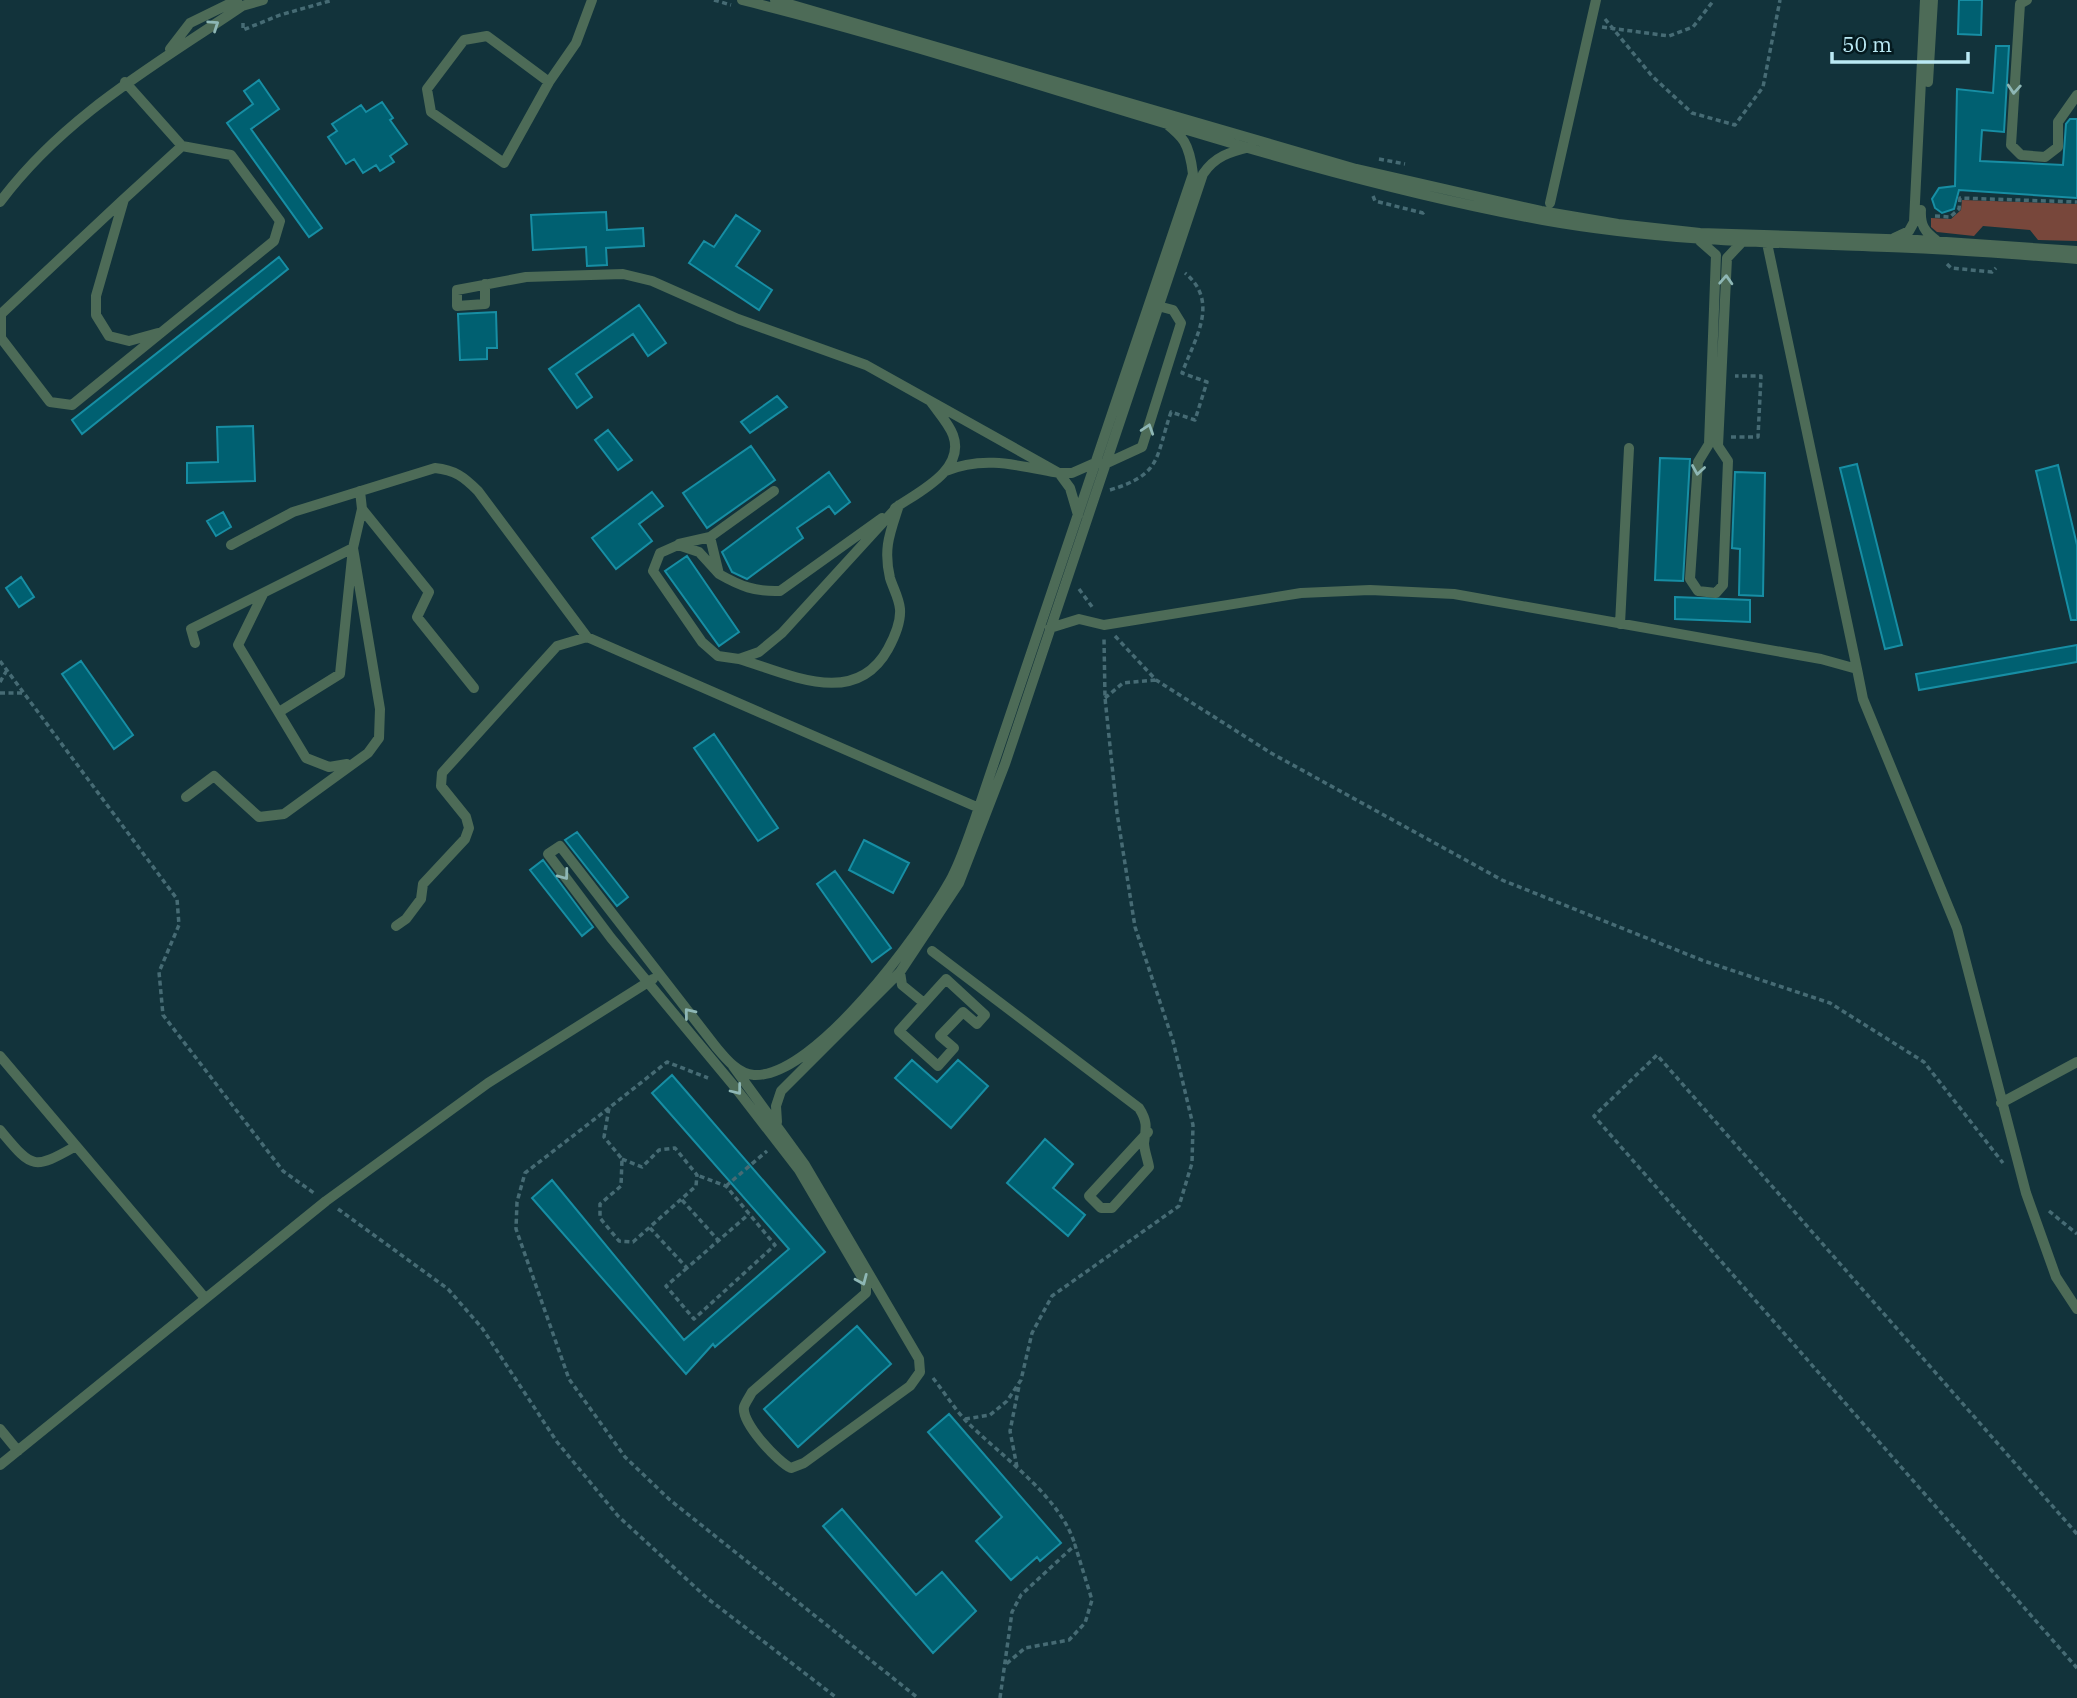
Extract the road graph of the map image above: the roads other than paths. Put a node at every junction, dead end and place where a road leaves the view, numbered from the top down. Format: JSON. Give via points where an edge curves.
{"nodes":[{"id":1,"x":263,"y":0,"type":"edge"},
{"id":2,"x":592,"y":0,"type":"edge"},
{"id":3,"x":775,"y":0,"type":"edge"},
{"id":4,"x":1925,"y":0,"type":"edge"},
{"id":5,"x":1933,"y":0,"type":"edge"},
{"id":6,"x":2027,"y":0,"type":"edge"},
{"id":7,"x":1594,"y":2,"type":"edge"},
{"id":8,"x":240,"y":3,"type":"edge"},
{"id":9,"x":741,"y":3,"type":"edge"},
{"id":10,"x":125,"y":82,"type":"junction"},
{"id":11,"x":549,"y":82,"type":"junction"},
{"id":12,"x":2077,"y":95,"type":"edge"},
{"id":13,"x":1149,"y":109,"type":"junction"},
{"id":14,"x":1161,"y":121,"type":"junction"},
{"id":15,"x":1263,"y":142,"type":"junction"},
{"id":16,"x":182,"y":146,"type":"junction"},
{"id":17,"x":1251,"y":147,"type":"junction"},
{"id":18,"x":124,"y":199,"type":"junction"},
{"id":19,"x":0,"y":202,"type":"edge"},
{"id":20,"x":1550,"y":204,"type":"junction"},
{"id":21,"x":1537,"y":210,"type":"junction"},
{"id":22,"x":1562,"y":215,"type":"junction"},
{"id":23,"x":1891,"y":239,"type":"junction"},
{"id":24,"x":1700,"y":241,"type":"junction"},
{"id":25,"x":1742,"y":242,"type":"junction"},
{"id":26,"x":1939,"y":242,"type":"junction"},
{"id":27,"x":1767,"y":243,"type":"junction"},
{"id":28,"x":2077,"y":251,"type":"edge"},
{"id":29,"x":2077,"y":259,"type":"edge"},
{"id":30,"x":485,"y":284,"type":"dead end"},
{"id":31,"x":1158,"y":306,"type":"junction"},
{"id":32,"x":1146,"y":314,"type":"junction"},
{"id":33,"x":162,"y":332,"type":"junction"},
{"id":34,"x":929,"y":400,"type":"junction"},
{"id":35,"x":1629,"y":448,"type":"dead end"},
{"id":36,"x":1101,"y":463,"type":"junction"},
{"id":37,"x":946,"y":471,"type":"junction"},
{"id":38,"x":1059,"y":473,"type":"junction"},
{"id":39,"x":360,"y":491,"type":"junction"},
{"id":40,"x":774,"y":491,"type":"dead end"},
{"id":41,"x":899,"y":505,"type":"junction"},
{"id":42,"x":362,"y":509,"type":"junction"},
{"id":43,"x":1078,"y":518,"type":"junction"},
{"id":44,"x":710,"y":537,"type":"junction"},
{"id":45,"x":231,"y":544,"type":"dead end"},
{"id":46,"x":678,"y":545,"type":"junction"},
{"id":47,"x":354,"y":548,"type":"junction"},
{"id":48,"x":719,"y":574,"type":"junction"},
{"id":49,"x":263,"y":594,"type":"junction"},
{"id":50,"x":1620,"y":624,"type":"junction"},
{"id":51,"x":1051,"y":628,"type":"junction"},
{"id":52,"x":587,"y":637,"type":"junction"},
{"id":53,"x":195,"y":643,"type":"dead end"},
{"id":54,"x":739,"y":659,"type":"junction"},
{"id":55,"x":1857,"y":669,"type":"junction"},
{"id":56,"x":474,"y":688,"type":"dead end"},
{"id":57,"x":279,"y":712,"type":"junction"},
{"id":58,"x":351,"y":764,"type":"junction"},
{"id":59,"x":186,"y":797,"type":"dead end"},
{"id":60,"x":979,"y":808,"type":"junction"},
{"id":61,"x":396,"y":926,"type":"dead end"},
{"id":62,"x":927,"y":932,"type":"junction"},
{"id":63,"x":916,"y":948,"type":"junction"},
{"id":64,"x":932,"y":951,"type":"junction"},
{"id":65,"x":900,"y":972,"type":"junction"},
{"id":66,"x":653,"y":978,"type":"junction"},
{"id":67,"x":902,"y":985,"type":"junction"},
{"id":68,"x":887,"y":986,"type":"junction"},
{"id":69,"x":924,"y":1003,"type":"junction"},
{"id":70,"x":0,"y":1057,"type":"edge"},
{"id":71,"x":2077,"y":1062,"type":"edge"},
{"id":72,"x":733,"y":1066,"type":"junction"},
{"id":73,"x":2001,"y":1103,"type":"junction"},
{"id":74,"x":777,"y":1123,"type":"junction"},
{"id":75,"x":0,"y":1130,"type":"edge"},
{"id":76,"x":1148,"y":1132,"type":"junction"},
{"id":77,"x":76,"y":1146,"type":"junction"},
{"id":78,"x":205,"y":1298,"type":"junction"},
{"id":79,"x":2077,"y":1309,"type":"edge"},
{"id":80,"x":0,"y":1429,"type":"edge"},
{"id":81,"x":18,"y":1451,"type":"junction"},
{"id":82,"x":0,"y":1465,"type":"edge"}],
"edges":[{"from":1,"to":8,"type":"lane"},
{"from":2,"to":11,"type":"lane","via":[[576,43]]},
{"from":3,"to":13,"type":"lane"},
{"from":4,"to":23,"type":"lane","via":[[1914,222],[1909,231]]},
{"from":5,"to":26,"type":"lane","via":[[1920,220],[1926,233]]},
{"from":6,"to":12,"type":"lane","one_way":true,"via":[[2020,4],[2011,145],[2021,155],[2045,157],[2058,148],[2058,122]]},
{"from":7,"to":20,"type":"lane"},
{"from":8,"to":10,"type":"lane","via":[[190,23],[166,54]]},
{"from":9,"to":14,"type":"lane"},
{"from":10,"to":16,"type":"lane"},
{"from":10,"to":19,"type":"lane","via":[[56,139]]},
{"from":11,"to":11,"type":"lane","via":[[503,163],[430,112],[427,89],[464,40],[487,36]]},
{"from":13,"to":14,"type":"lane"},
{"from":13,"to":15,"type":"lane"},
{"from":14,"to":17,"type":"lane"},
{"from":14,"to":32,"type":"lane","via":[[1181,134],[1190,148],[1193,174]]},
{"from":15,"to":17,"type":"lane"},
{"from":15,"to":21,"type":"lane","via":[[1356,169]]},
{"from":16,"to":18,"type":"lane"},
{"from":16,"to":33,"type":"lane","via":[[231,155],[280,221],[274,241]]},
{"from":17,"to":24,"type":"lane","via":[[1354,177],[1539,219]]},
{"from":17,"to":31,"type":"lane","via":[[1229,152],[1203,174]]},
{"from":18,"to":33,"type":"lane","via":[[96,296],[96,315],[109,336],[129,341]]},
{"from":18,"to":33,"type":"lane","via":[[1,314],[1,338],[50,402],[72,405]]},
{"from":20,"to":21,"type":"lane"},
{"from":20,"to":22,"type":"lane"},
{"from":21,"to":22,"type":"lane"},
{"from":22,"to":23,"type":"lane","via":[[1700,233]]},
{"from":23,"to":26,"type":"lane"},
{"from":24,"to":25,"type":"lane"},
{"from":24,"to":25,"type":"lane","one_way":true,"via":[[1716,255],[1716,268],[1709,444],[1698,461],[1690,579],[1698,591],[1716,593],[1724,585],[1728,461],[1718,446],[1727,258]]},
{"from":25,"to":27,"type":"lane"},
{"from":26,"to":28,"type":"lane"},
{"from":27,"to":29,"type":"lane"},
{"from":27,"to":55,"type":"lane"},
{"from":30,"to":34,"type":"lane","via":[[526,277],[623,274],[652,281],[738,319],[866,365]]},
{"from":31,"to":32,"type":"lane"},
{"from":31,"to":36,"type":"lane"},
{"from":36,"to":31,"type":"lane","one_way":true,"via":[[1142,447],[1181,323],[1173,310]]},
{"from":32,"to":36,"type":"lane"},
{"from":34,"to":37,"type":"lane","via":[[953,434],[956,453]]},
{"from":34,"to":38,"type":"lane"},
{"from":35,"to":50,"type":"lane"},
{"from":36,"to":38,"type":"lane"},
{"from":36,"to":43,"type":"lane"},
{"from":36,"to":51,"type":"lane"},
{"from":37,"to":38,"type":"lane","via":[[963,464],[996,461]]},
{"from":37,"to":41,"type":"lane"},
{"from":38,"to":43,"type":"lane","via":[[1070,488]]},
{"from":39,"to":42,"type":"lane"},
{"from":39,"to":45,"type":"lane","via":[[293,512]]},
{"from":39,"to":52,"type":"lane","via":[[435,467],[463,475]]},
{"from":40,"to":44,"type":"lane"},
{"from":41,"to":48,"type":"lane","via":[[780,591],[743,587]]},
{"from":41,"to":54,"type":"lane","via":[[782,633],[759,652]]},
{"from":41,"to":54,"type":"lane","via":[[886,546],[900,609],[896,635],[872,672],[850,682],[823,684]]},
{"from":42,"to":47,"type":"lane"},
{"from":42,"to":56,"type":"lane","via":[[429,592],[417,617]]},
{"from":43,"to":60,"type":"lane"},
{"from":44,"to":46,"type":"lane"},
{"from":44,"to":48,"type":"lane"},
{"from":46,"to":48,"type":"lane","via":[[699,552]]},
{"from":46,"to":54,"type":"lane","via":[[660,553],[653,571],[702,642],[718,656]]},
{"from":47,"to":49,"type":"lane"},
{"from":47,"to":57,"type":"lane","via":[[340,674]]},
{"from":47,"to":58,"type":"lane","via":[[380,709],[379,738],[368,753]]},
{"from":49,"to":53,"type":"lane","via":[[191,629]]},
{"from":49,"to":57,"type":"lane","via":[[238,645]]},
{"from":50,"to":51,"type":"lane","via":[[1454,594],[1329,589],[1104,625],[1079,619]]},
{"from":50,"to":55,"type":"lane"},
{"from":51,"to":62,"type":"lane","via":[[969,860]]},
{"from":52,"to":60,"type":"lane"},
{"from":52,"to":61,"type":"lane","via":[[556,646],[442,773],[441,786],[466,817],[469,828],[465,839],[423,884],[414,909]]},
{"from":55,"to":73,"type":"lane","via":[[1863,699],[1957,928]]},
{"from":57,"to":58,"type":"lane","via":[[306,758],[329,766]]},
{"from":58,"to":59,"type":"lane","via":[[284,814],[259,817],[214,776]]},
{"from":60,"to":72,"type":"lane","via":[[951,879],[893,967],[857,1005],[773,1074],[751,1075]]},
{"from":62,"to":63,"type":"lane"},
{"from":62,"to":64,"type":"lane"},
{"from":63,"to":64,"type":"lane"},
{"from":63,"to":65,"type":"lane"},
{"from":64,"to":76,"type":"lane","via":[[1139,1108]]},
{"from":65,"to":67,"type":"lane"},
{"from":65,"to":68,"type":"lane"},
{"from":66,"to":66,"type":"lane","one_way":true,"via":[[560,846],[548,854],[611,938]]},
{"from":72,"to":66,"type":"lane","one_way":true},
{"from":66,"to":74,"type":"lane","one_way":true,"via":[[799,1171],[859,1272],[866,1293],[752,1392],[744,1408],[746,1421],[780,1463],[791,1468],[910,1386],[920,1372],[919,1359]]},
{"from":66,"to":78,"type":"lane","via":[[488,1083],[326,1201]]},
{"from":67,"to":68,"type":"lane"},
{"from":67,"to":69,"type":"lane"},
{"from":68,"to":74,"type":"lane","via":[[781,1091]]},
{"from":69,"to":69,"type":"lane","via":[[946,979],[985,1015],[976,1024],[962,1012],[940,1036],[954,1048],[938,1066],[899,1031]]},
{"from":70,"to":77,"type":"lane"},
{"from":71,"to":73,"type":"lane"},
{"from":72,"to":74,"type":"lane"},
{"from":73,"to":79,"type":"lane","via":[[2056,1277]]},
{"from":75,"to":77,"type":"lane","via":[[33,1162],[44,1164]]},
{"from":76,"to":76,"type":"lane","via":[[1089,1196],[1101,1208],[1112,1208],[1149,1167],[1144,1144]]},
{"from":77,"to":78,"type":"lane"},
{"from":78,"to":81,"type":"lane"},
{"from":80,"to":81,"type":"lane"},
{"from":81,"to":82,"type":"lane"}]}
